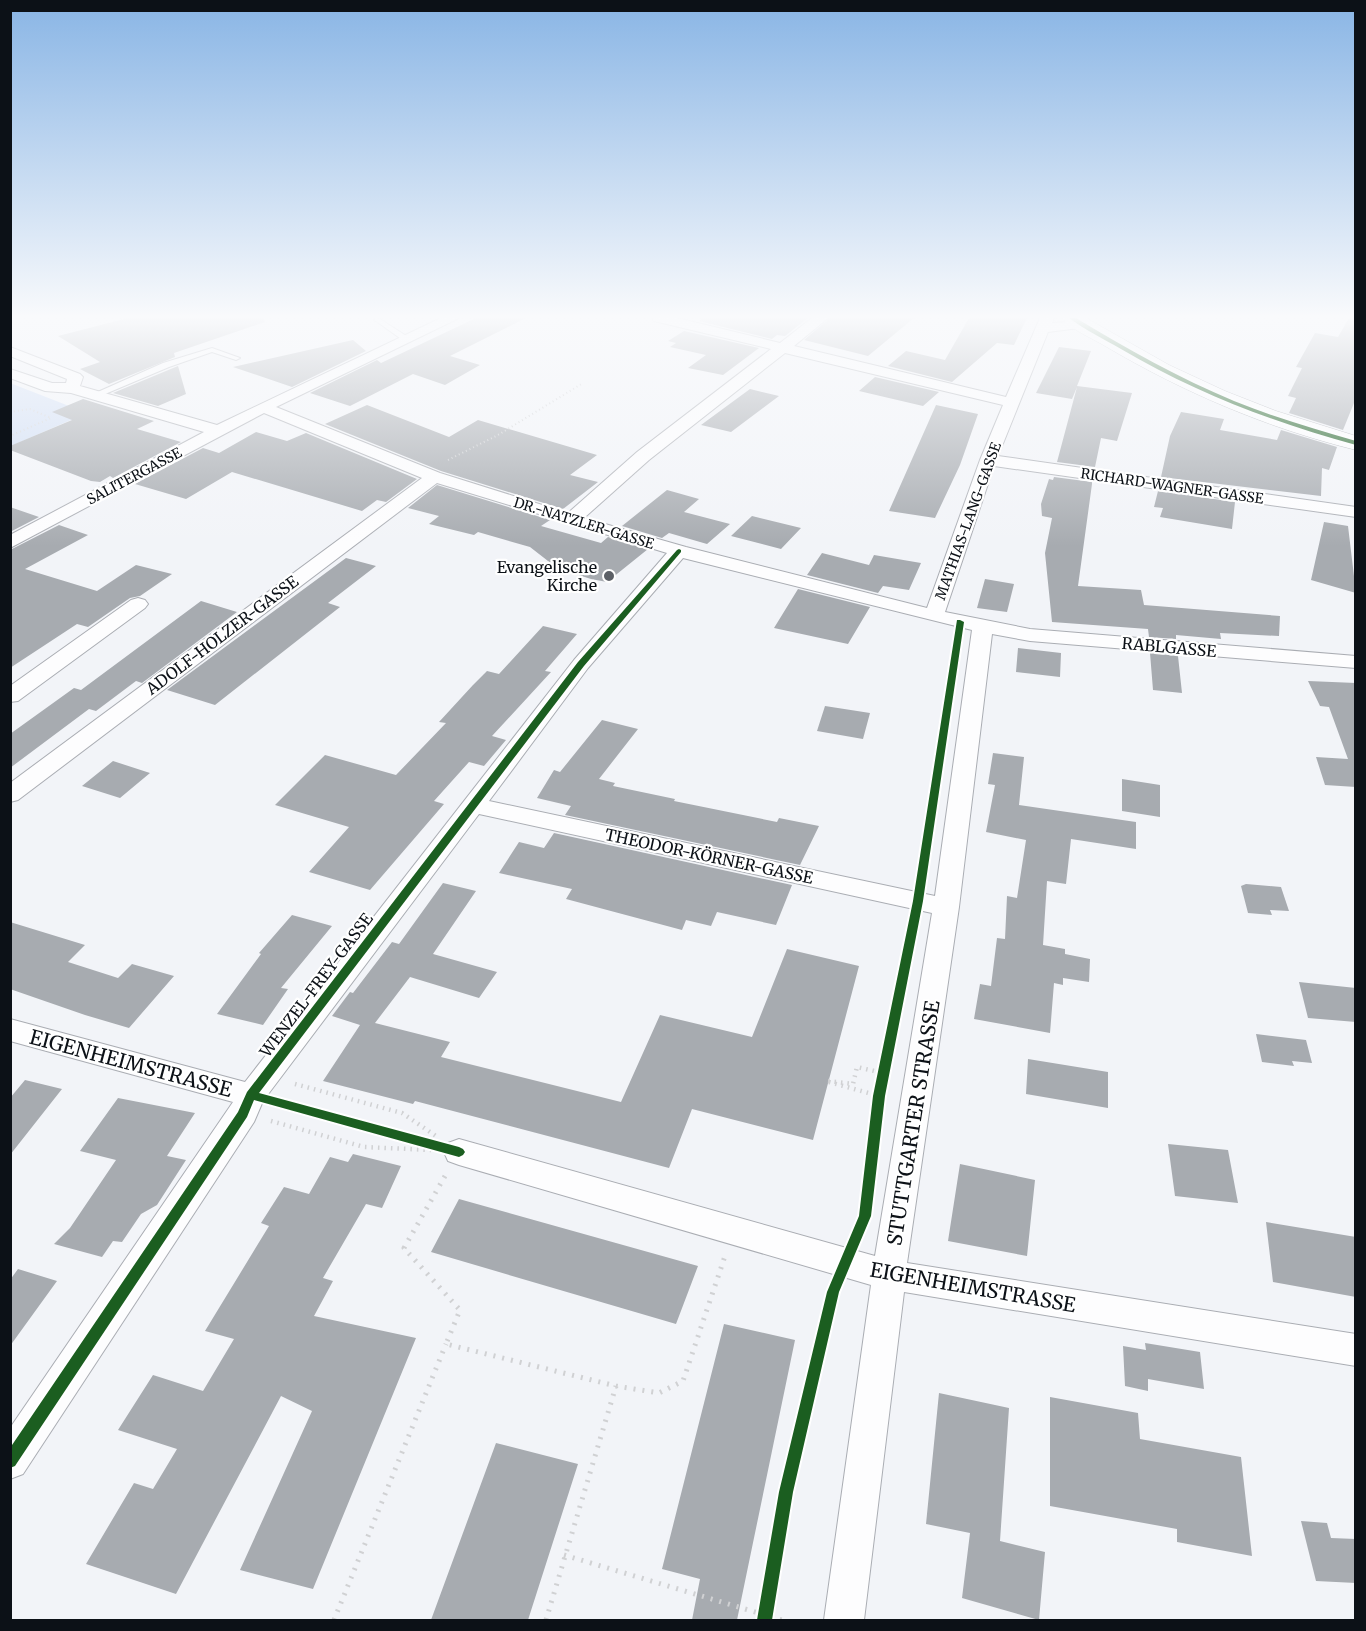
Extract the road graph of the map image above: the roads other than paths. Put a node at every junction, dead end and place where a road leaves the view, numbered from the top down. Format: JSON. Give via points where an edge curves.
{"nodes":[{"id":1,"x":92,"y":394,"type":"edge"},
{"id":2,"x":290,"y":394,"type":"edge"},
{"id":3,"x":723,"y":394,"type":"edge"},
{"id":4,"x":976,"y":394,"type":"edge"},
{"id":5,"x":1016,"y":394,"type":"edge"},
{"id":6,"x":1213,"y":394,"type":"edge"},
{"id":7,"x":95,"y":395,"type":"joint"},
{"id":8,"x":1012,"y":403,"type":"junction"},
{"id":9,"x":263,"y":407,"type":"junction"},
{"id":10,"x":218,"y":431,"type":"junction"},
{"id":11,"x":1356,"y":443,"type":"edge"},
{"id":12,"x":988,"y":460,"type":"junction"},
{"id":13,"x":428,"y":475,"type":"junction"},
{"id":14,"x":1356,"y":512,"type":"edge"},
{"id":15,"x":571,"y":520,"type":"junction"},
{"id":16,"x":10,"y":543,"type":"edge"},
{"id":17,"x":679,"y":551,"type":"junction"},
{"id":18,"x":138,"y":604,"type":"dead end"},
{"id":19,"x":934,"y":615,"type":"junction"},
{"id":20,"x":983,"y":626,"type":"junction"},
{"id":21,"x":1356,"y":662,"type":"edge"},
{"id":22,"x":10,"y":696,"type":"edge"},
{"id":23,"x":10,"y":795,"type":"edge"},
{"id":24,"x":473,"y":805,"type":"junction"},
{"id":25,"x":946,"y":907,"type":"junction"},
{"id":26,"x":10,"y":1030,"type":"edge"},
{"id":27,"x":253,"y":1095,"type":"junction"},
{"id":28,"x":459,"y":1152,"type":"road end"},
{"id":29,"x":889,"y":1275,"type":"junction"},
{"id":30,"x":1356,"y":1350,"type":"edge"},
{"id":31,"x":10,"y":1461,"type":"edge"},
{"id":32,"x":844,"y":1620,"type":"edge"}],
"edges":[{"from":1,"to":7,"type":"street"},
{"from":2,"to":9,"type":"street","name":"SALITERGASSE"},
{"from":3,"to":15,"type":"street","via":[[643,456]]},
{"from":4,"to":8,"type":"street"},
{"from":5,"to":8,"type":"street","name":"MATHIAS-LANG-GASSE"},
{"from":6,"to":11,"type":"main road"},
{"from":7,"to":10,"type":"street"},
{"from":8,"to":12,"type":"street","name":"MATHIAS-LANG-GASSE"},
{"from":9,"to":10,"type":"street","name":"SALITERGASSE"},
{"from":9,"to":13,"type":"street","name":"DR.-NATZLER-GASSE"},
{"from":10,"to":16,"type":"street","name":"SALITERGASSE"},
{"from":12,"to":14,"type":"street","name":"RICHARD-WAGNER-GASSE"},
{"from":12,"to":19,"type":"street","name":"MATHIAS-LANG-GASSE"},
{"from":13,"to":15,"type":"street","name":"DR.-NATZLER-GASSE"},
{"from":13,"to":23,"type":"street","name":"ADOLF-HOLZER-GASSE"},
{"from":15,"to":17,"type":"street","name":"DR.-NATZLER-GASSE"},
{"from":17,"to":19,"type":"street","name":"DR.-NATZLER-GASSE"},
{"from":17,"to":24,"type":"street","name":"WENZEL-FREY-GASSE","via":[[582,664]]},
{"from":18,"to":22,"type":"street"},
{"from":19,"to":20,"type":"street","name":"DR.-NATZLER-GASSE"},
{"from":20,"to":21,"type":"street","name":"RABLGASSE","via":[[1030,635]]},
{"from":20,"to":25,"type":"street","name":"STUTTGARTER STRASSE"},
{"from":24,"to":25,"type":"street","name":"THEODOR-KÖRNER-GASSE"},
{"from":24,"to":27,"type":"street","name":"WENZEL-FREY-GASSE"},
{"from":25,"to":29,"type":"street","name":"STUTTGARTER STRASSE"},
{"from":26,"to":27,"type":"street","name":"EIGENHEIMSTRASSE"},
{"from":27,"to":31,"type":"street","name":"WENZEL-FREY-GASSE"},
{"from":28,"to":29,"type":"street","name":"EIGENHEIMSTRASSE"},
{"from":29,"to":30,"type":"street","name":"EIGENHEIMSTRASSE"},
{"from":29,"to":32,"type":"street","name":"STUTTGARTER STRASSE"}]}
